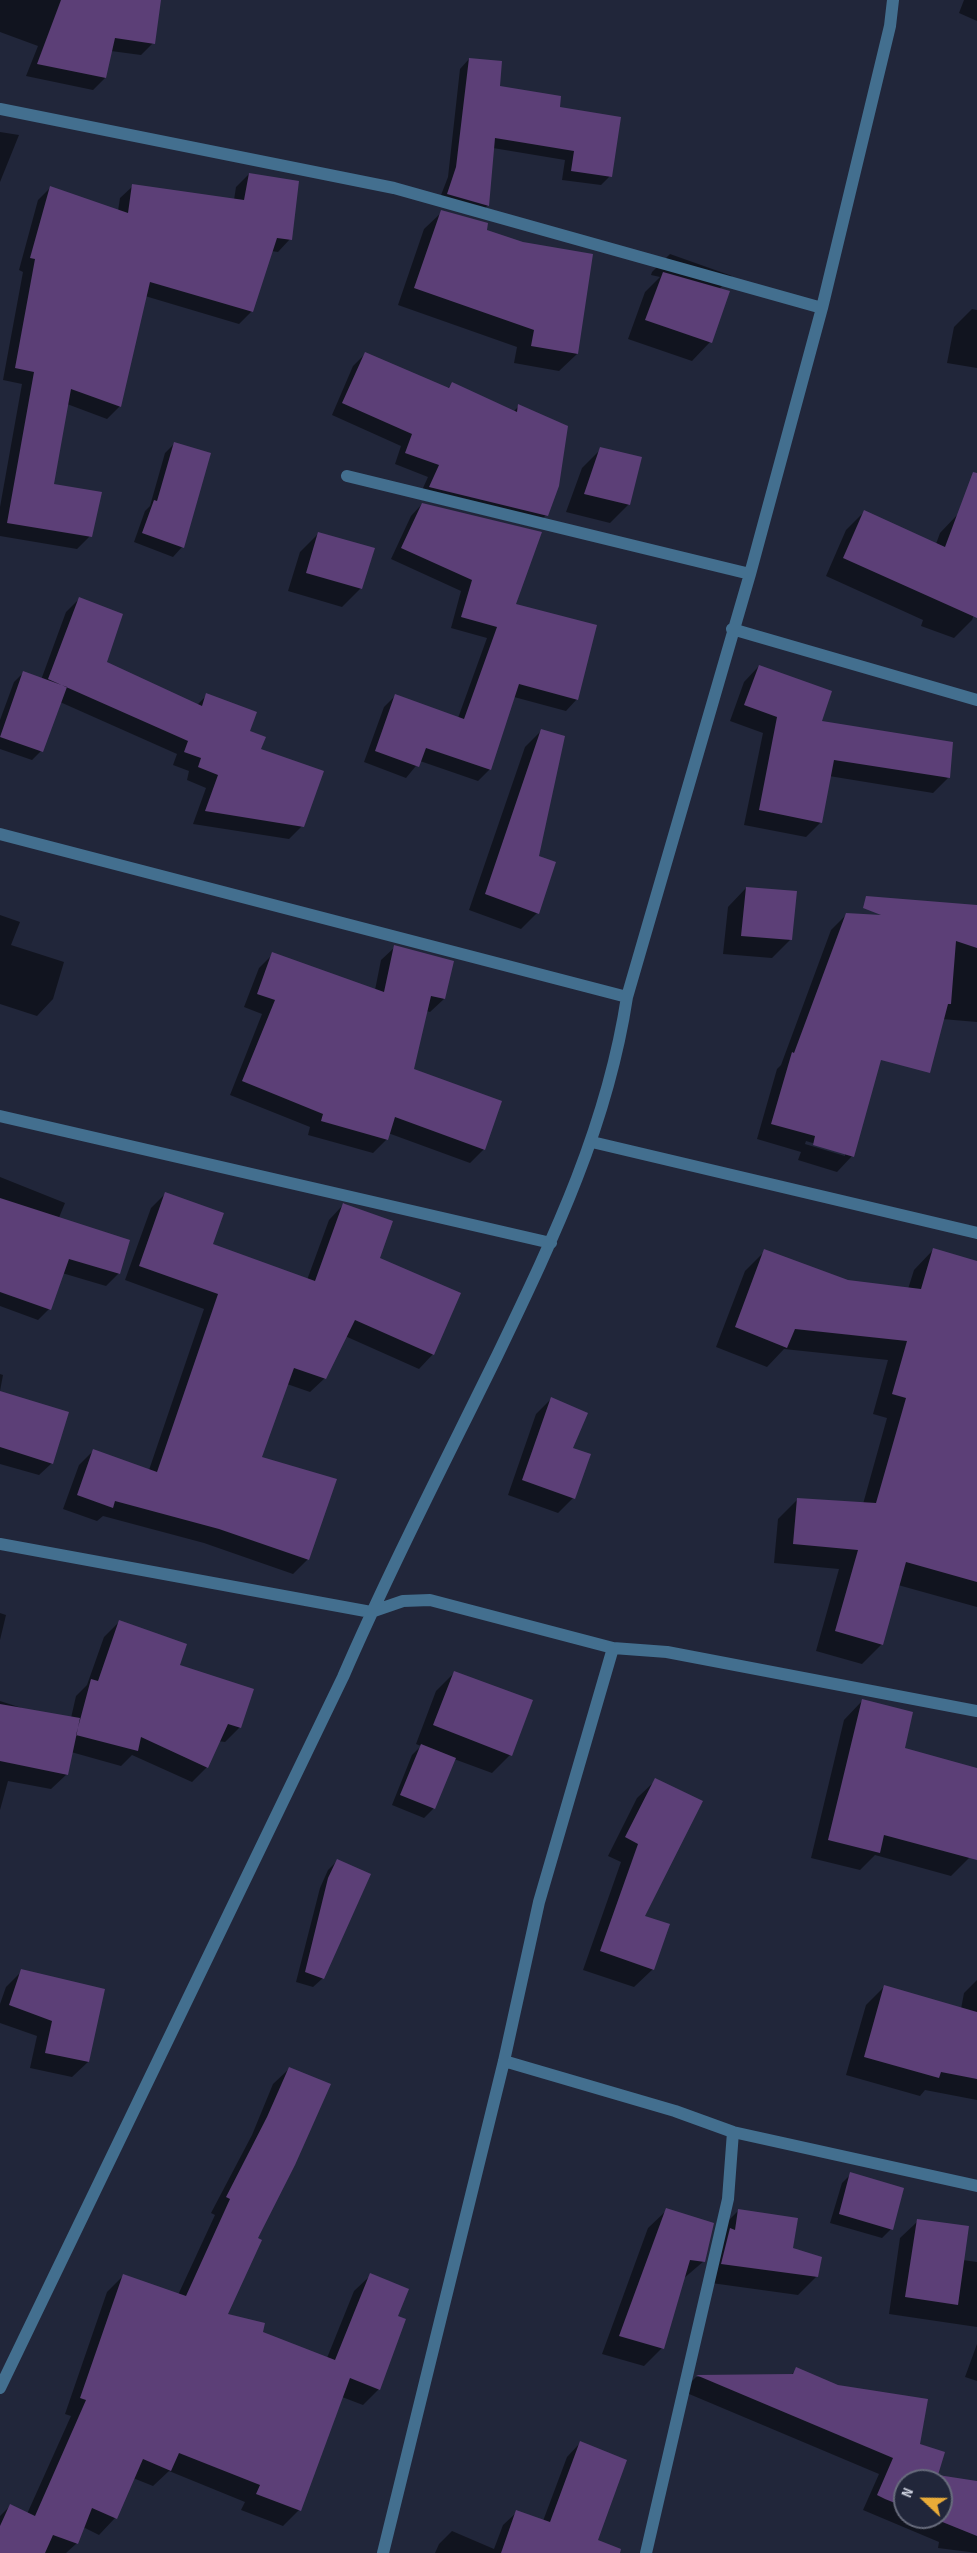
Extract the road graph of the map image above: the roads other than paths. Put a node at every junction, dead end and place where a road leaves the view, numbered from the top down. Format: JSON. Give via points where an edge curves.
{"nodes":[{"id":1,"x":893,"y":0,"type":"edge"},
{"id":2,"x":0,"y":109,"type":"edge"},
{"id":3,"x":822,"y":308,"type":"junction"},
{"id":4,"x":347,"y":476,"type":"dead end"},
{"id":5,"x":750,"y":574,"type":"junction"},
{"id":6,"x":732,"y":629,"type":"junction"},
{"id":7,"x":977,"y":700,"type":"edge"},
{"id":8,"x":0,"y":834,"type":"edge"},
{"id":9,"x":627,"y":997,"type":"junction"},
{"id":10,"x":0,"y":1116,"type":"edge"},
{"id":11,"x":592,"y":1142,"type":"junction"},
{"id":12,"x":977,"y":1233,"type":"edge"},
{"id":13,"x":551,"y":1243,"type":"junction"},
{"id":14,"x":0,"y":1544,"type":"edge"},
{"id":15,"x":371,"y":1612,"type":"junction"},
{"id":16,"x":613,"y":1648,"type":"junction"},
{"id":17,"x":977,"y":1711,"type":"edge"},
{"id":18,"x":504,"y":2061,"type":"junction"},
{"id":19,"x":733,"y":2132,"type":"junction"},
{"id":20,"x":977,"y":2186,"type":"edge"},
{"id":21,"x":0,"y":2388,"type":"edge"},
{"id":22,"x":383,"y":2553,"type":"edge"},
{"id":23,"x":646,"y":2553,"type":"edge"}],
"edges":[{"from":1,"to":3,"type":"street"},
{"from":2,"to":3,"type":"street","via":[[393,188]]},
{"from":3,"to":5,"type":"street"},
{"from":4,"to":5,"type":"street"},
{"from":5,"to":6,"type":"street"},
{"from":6,"to":7,"type":"street"},
{"from":6,"to":9,"type":"street"},
{"from":8,"to":9,"type":"street"},
{"from":9,"to":11,"type":"street","via":[[619,1048]]},
{"from":10,"to":13,"type":"street"},
{"from":11,"to":12,"type":"street"},
{"from":11,"to":13,"type":"street"},
{"from":13,"to":15,"type":"street"},
{"from":14,"to":15,"type":"street"},
{"from":15,"to":16,"type":"street","via":[[402,1602],[430,1600]]},
{"from":15,"to":21,"type":"street"},
{"from":16,"to":17,"type":"street","via":[[667,1652]]},
{"from":16,"to":18,"type":"street","via":[[539,1902]]},
{"from":18,"to":19,"type":"street"},
{"from":18,"to":22,"type":"street"},
{"from":19,"to":20,"type":"street"},
{"from":19,"to":23,"type":"street","via":[[728,2199]]}]}
